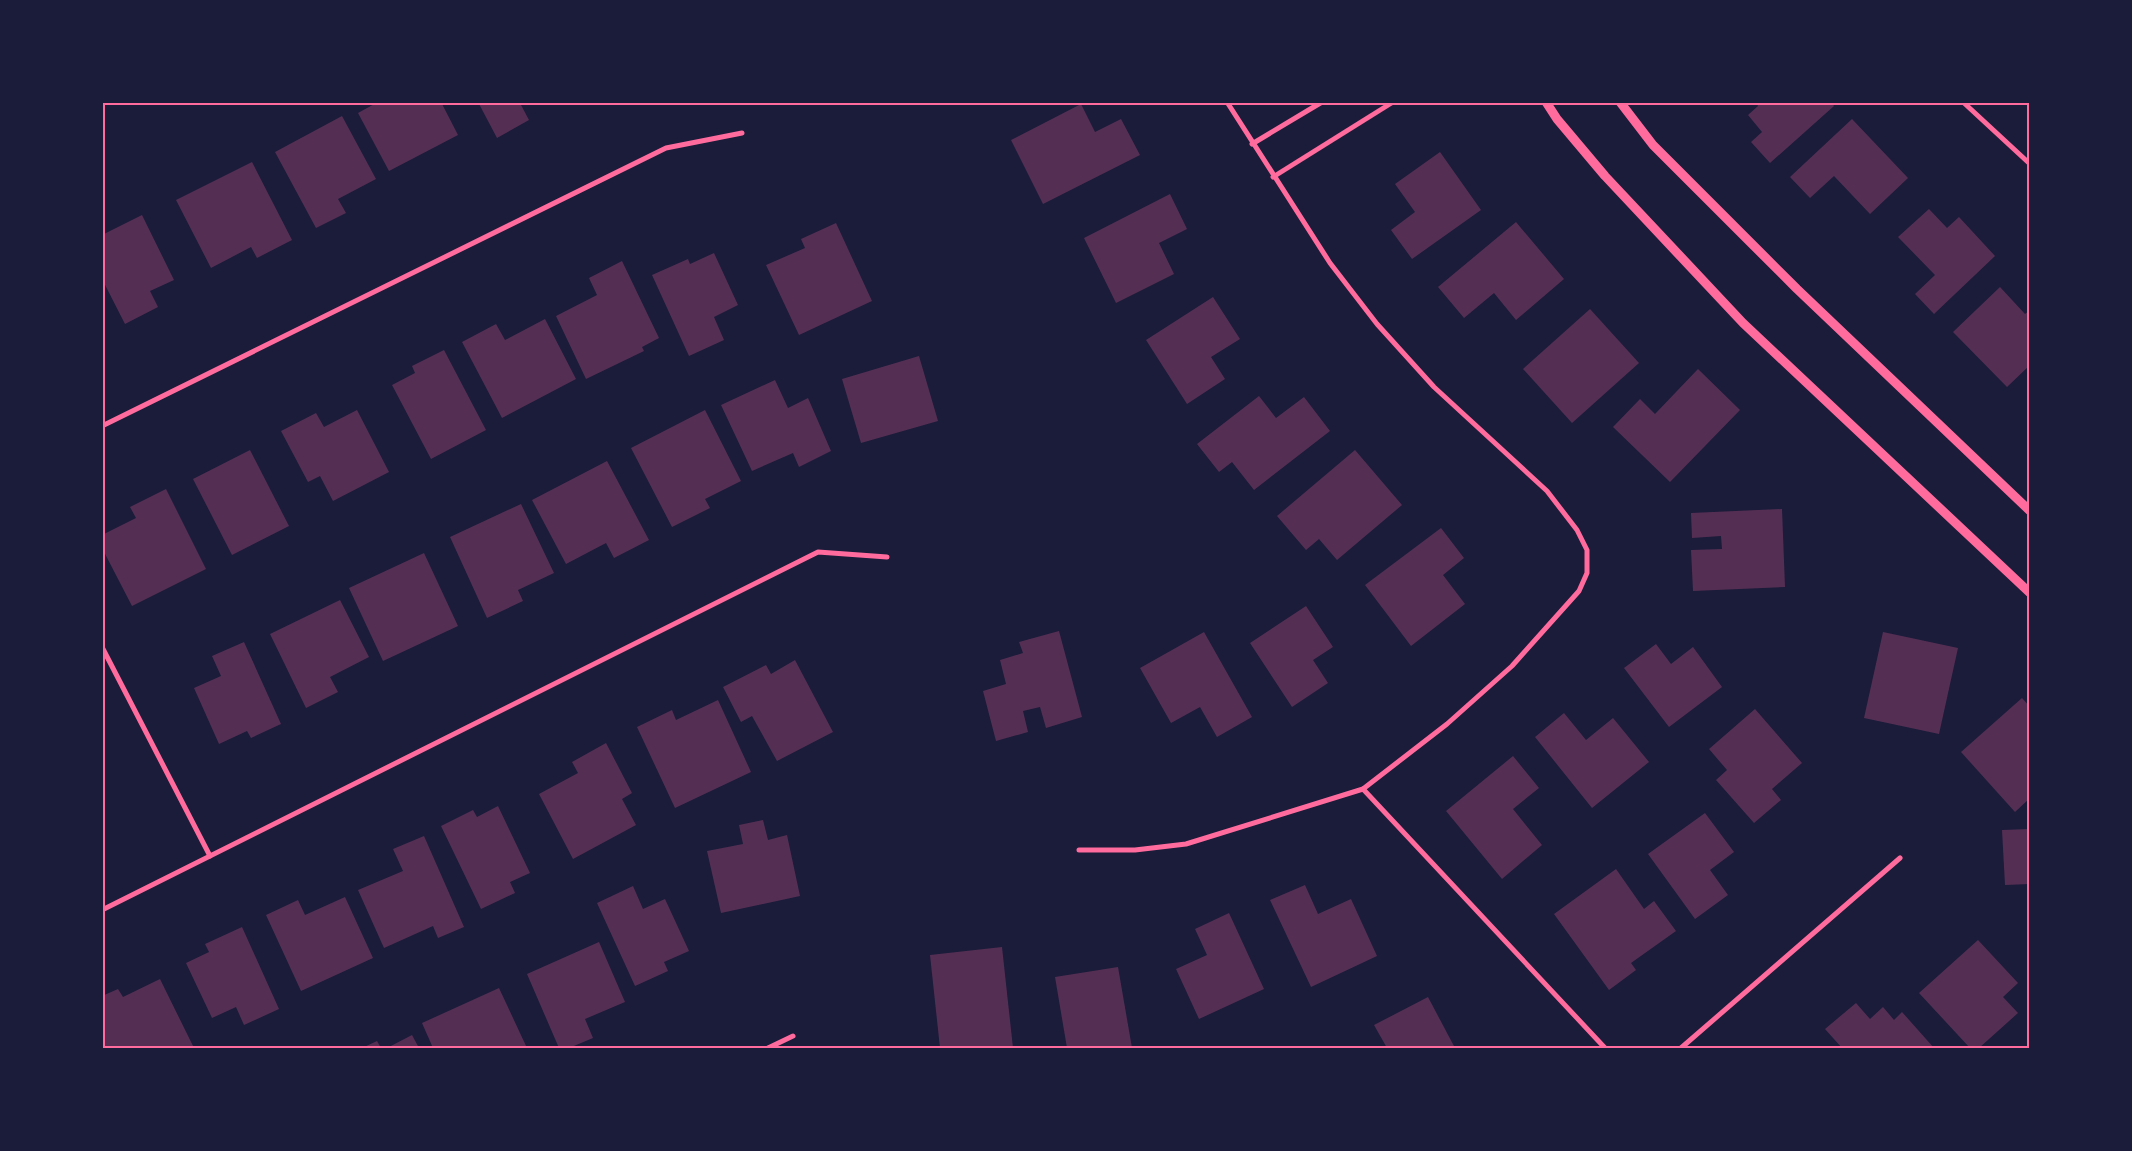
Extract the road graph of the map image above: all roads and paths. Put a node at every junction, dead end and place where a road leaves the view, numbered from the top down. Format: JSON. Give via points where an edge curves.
{"nodes":[{"id":1,"x":1227,"y":102,"type":"edge"},
{"id":2,"x":1322,"y":102,"type":"edge"},
{"id":3,"x":1392,"y":102,"type":"edge"},
{"id":4,"x":1546,"y":102,"type":"edge"},
{"id":5,"x":1620,"y":102,"type":"edge"},
{"id":6,"x":1963,"y":102,"type":"edge"},
{"id":7,"x":742,"y":134,"type":"dead end"},
{"id":8,"x":1252,"y":144,"type":"junction"},
{"id":9,"x":2030,"y":164,"type":"edge"},
{"id":10,"x":1273,"y":177,"type":"junction"},
{"id":11,"x":102,"y":426,"type":"edge"},
{"id":12,"x":2030,"y":511,"type":"edge"},
{"id":13,"x":887,"y":557,"type":"dead end"},
{"id":14,"x":2030,"y":593,"type":"edge"},
{"id":15,"x":102,"y":647,"type":"edge"},
{"id":16,"x":1363,"y":789,"type":"junction"},
{"id":17,"x":1079,"y":850,"type":"dead end"},
{"id":18,"x":210,"y":856,"type":"junction"},
{"id":19,"x":1900,"y":858,"type":"dead end"},
{"id":20,"x":102,"y":910,"type":"edge"},
{"id":21,"x":794,"y":1036,"type":"dead end"},
{"id":22,"x":768,"y":1048,"type":"edge"},
{"id":23,"x":1605,"y":1048,"type":"edge"},
{"id":24,"x":1681,"y":1048,"type":"edge"}],
"edges":[{"from":1,"to":8,"type":"street"},
{"from":2,"to":8,"type":"street"},
{"from":3,"to":10,"type":"street"},
{"from":4,"to":14,"type":"street","via":[[1605,176],[1743,323]]},
{"from":5,"to":12,"type":"street","via":[[1653,145],[1797,289]]},
{"from":6,"to":9,"type":"street"},
{"from":7,"to":11,"type":"street","via":[[666,148]]},
{"from":8,"to":10,"type":"street"},
{"from":10,"to":16,"type":"street","via":[[1330,263],[1377,324],[1434,387],[1547,491],[1577,530],[1587,550],[1587,573],[1579,591],[1512,666],[1447,724]]},
{"from":13,"to":18,"type":"street","via":[[818,552]]},
{"from":15,"to":18,"type":"street"},
{"from":16,"to":17,"type":"street","via":[[1186,844],[1135,850]]},
{"from":16,"to":23,"type":"street"},
{"from":18,"to":20,"type":"street"},
{"from":19,"to":24,"type":"street"},
{"from":21,"to":22,"type":"street"}]}
